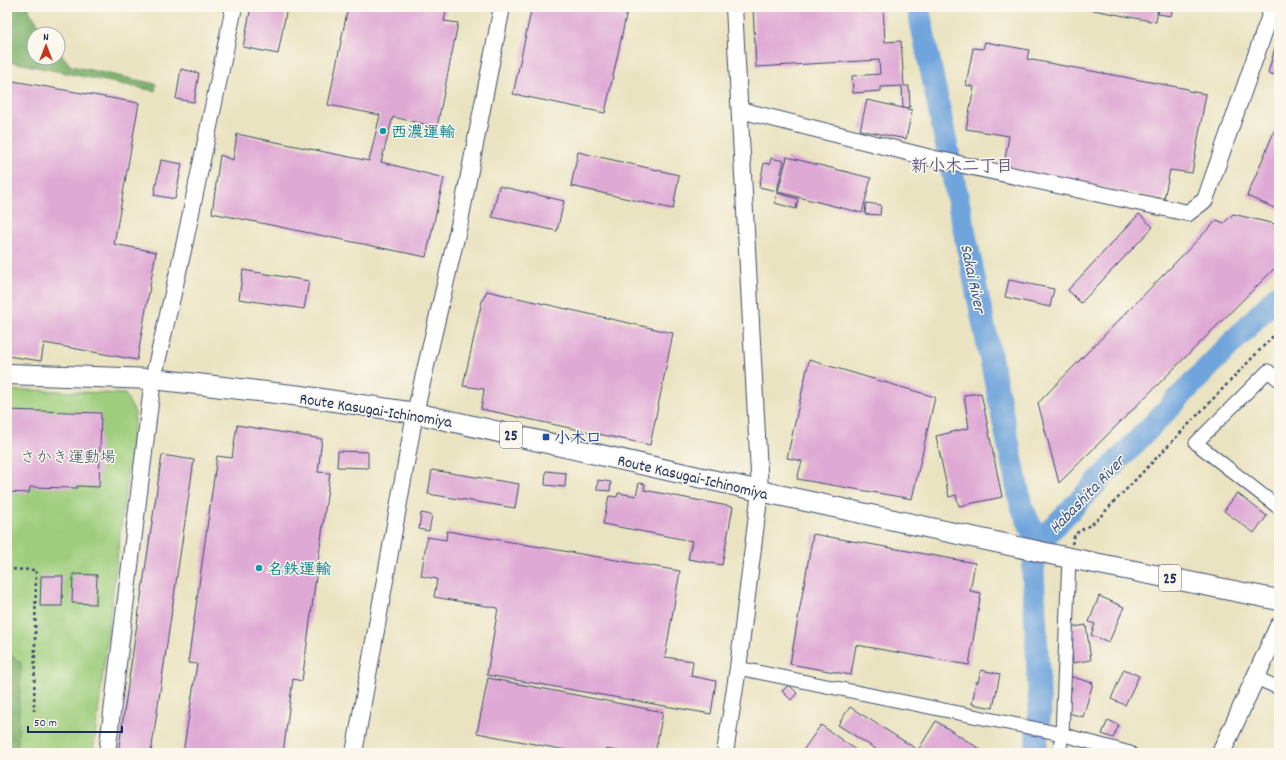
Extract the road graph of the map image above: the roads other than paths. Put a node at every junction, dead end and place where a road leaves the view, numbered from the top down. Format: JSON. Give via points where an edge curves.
{"nodes":[{"id":1,"x":234,"y":7,"type":"edge"},
{"id":2,"x":502,"y":7,"type":"edge"},
{"id":3,"x":734,"y":7,"type":"edge"},
{"id":4,"x":1273,"y":7,"type":"edge"},
{"id":5,"x":740,"y":110,"type":"junction"},
{"id":6,"x":7,"y":374,"type":"edge"},
{"id":7,"x":153,"y":379,"type":"junction"},
{"id":8,"x":1279,"y":380,"type":"edge"},
{"id":9,"x":415,"y":413,"type":"junction"},
{"id":10,"x":760,"y":491,"type":"junction"},
{"id":11,"x":1279,"y":508,"type":"edge"},
{"id":12,"x":1064,"y":557,"type":"junction"},
{"id":13,"x":1279,"y":600,"type":"edge"},
{"id":14,"x":1279,"y":626,"type":"edge"},
{"id":15,"x":738,"y":668,"type":"junction"},
{"id":16,"x":1256,"y":678,"type":"junction"},
{"id":17,"x":1279,"y":688,"type":"edge"},
{"id":18,"x":1060,"y":734,"type":"junction"},
{"id":19,"x":106,"y":753,"type":"edge"},
{"id":20,"x":354,"y":753,"type":"edge"},
{"id":21,"x":725,"y":753,"type":"edge"},
{"id":22,"x":1059,"y":753,"type":"edge"},
{"id":23,"x":1130,"y":753,"type":"edge"},
{"id":24,"x":1221,"y":753,"type":"edge"}],
"edges":[{"from":1,"to":7,"type":"street"},
{"from":2,"to":9,"type":"street","via":[[460,221]]},
{"from":3,"to":5,"type":"street"},
{"from":4,"to":5,"type":"street","via":[[1205,200],[1188,212],[931,158]]},
{"from":5,"to":10,"type":"street"},
{"from":6,"to":7,"type":"main road","name":"Route Kasugai-Ichinomiya","number":"25"},
{"from":7,"to":9,"type":"main road","name":"Route Kasugai-Ichinomiya","number":"25","via":[[301,396]]},
{"from":7,"to":19,"type":"street"},
{"from":8,"to":11,"type":"street","via":[[1268,371],[1196,443]]},
{"from":9,"to":10,"type":"main road","name":"Route Kasugai-Ichinomiya","number":"25"},
{"from":9,"to":20,"type":"street"},
{"from":10,"to":12,"type":"main road","name":"Route Kasugai-Ichinomiya","number":"25"},
{"from":10,"to":15,"type":"street"},
{"from":12,"to":13,"type":"main road","name":"Route Kasugai-Ichinomiya","number":"25"},
{"from":12,"to":18,"type":"street"},
{"from":14,"to":16,"type":"main road"},
{"from":15,"to":18,"type":"street"},
{"from":15,"to":21,"type":"street"},
{"from":16,"to":17,"type":"street"},
{"from":16,"to":24,"type":"main road"},
{"from":18,"to":22,"type":"street"},
{"from":18,"to":23,"type":"street"}]}
